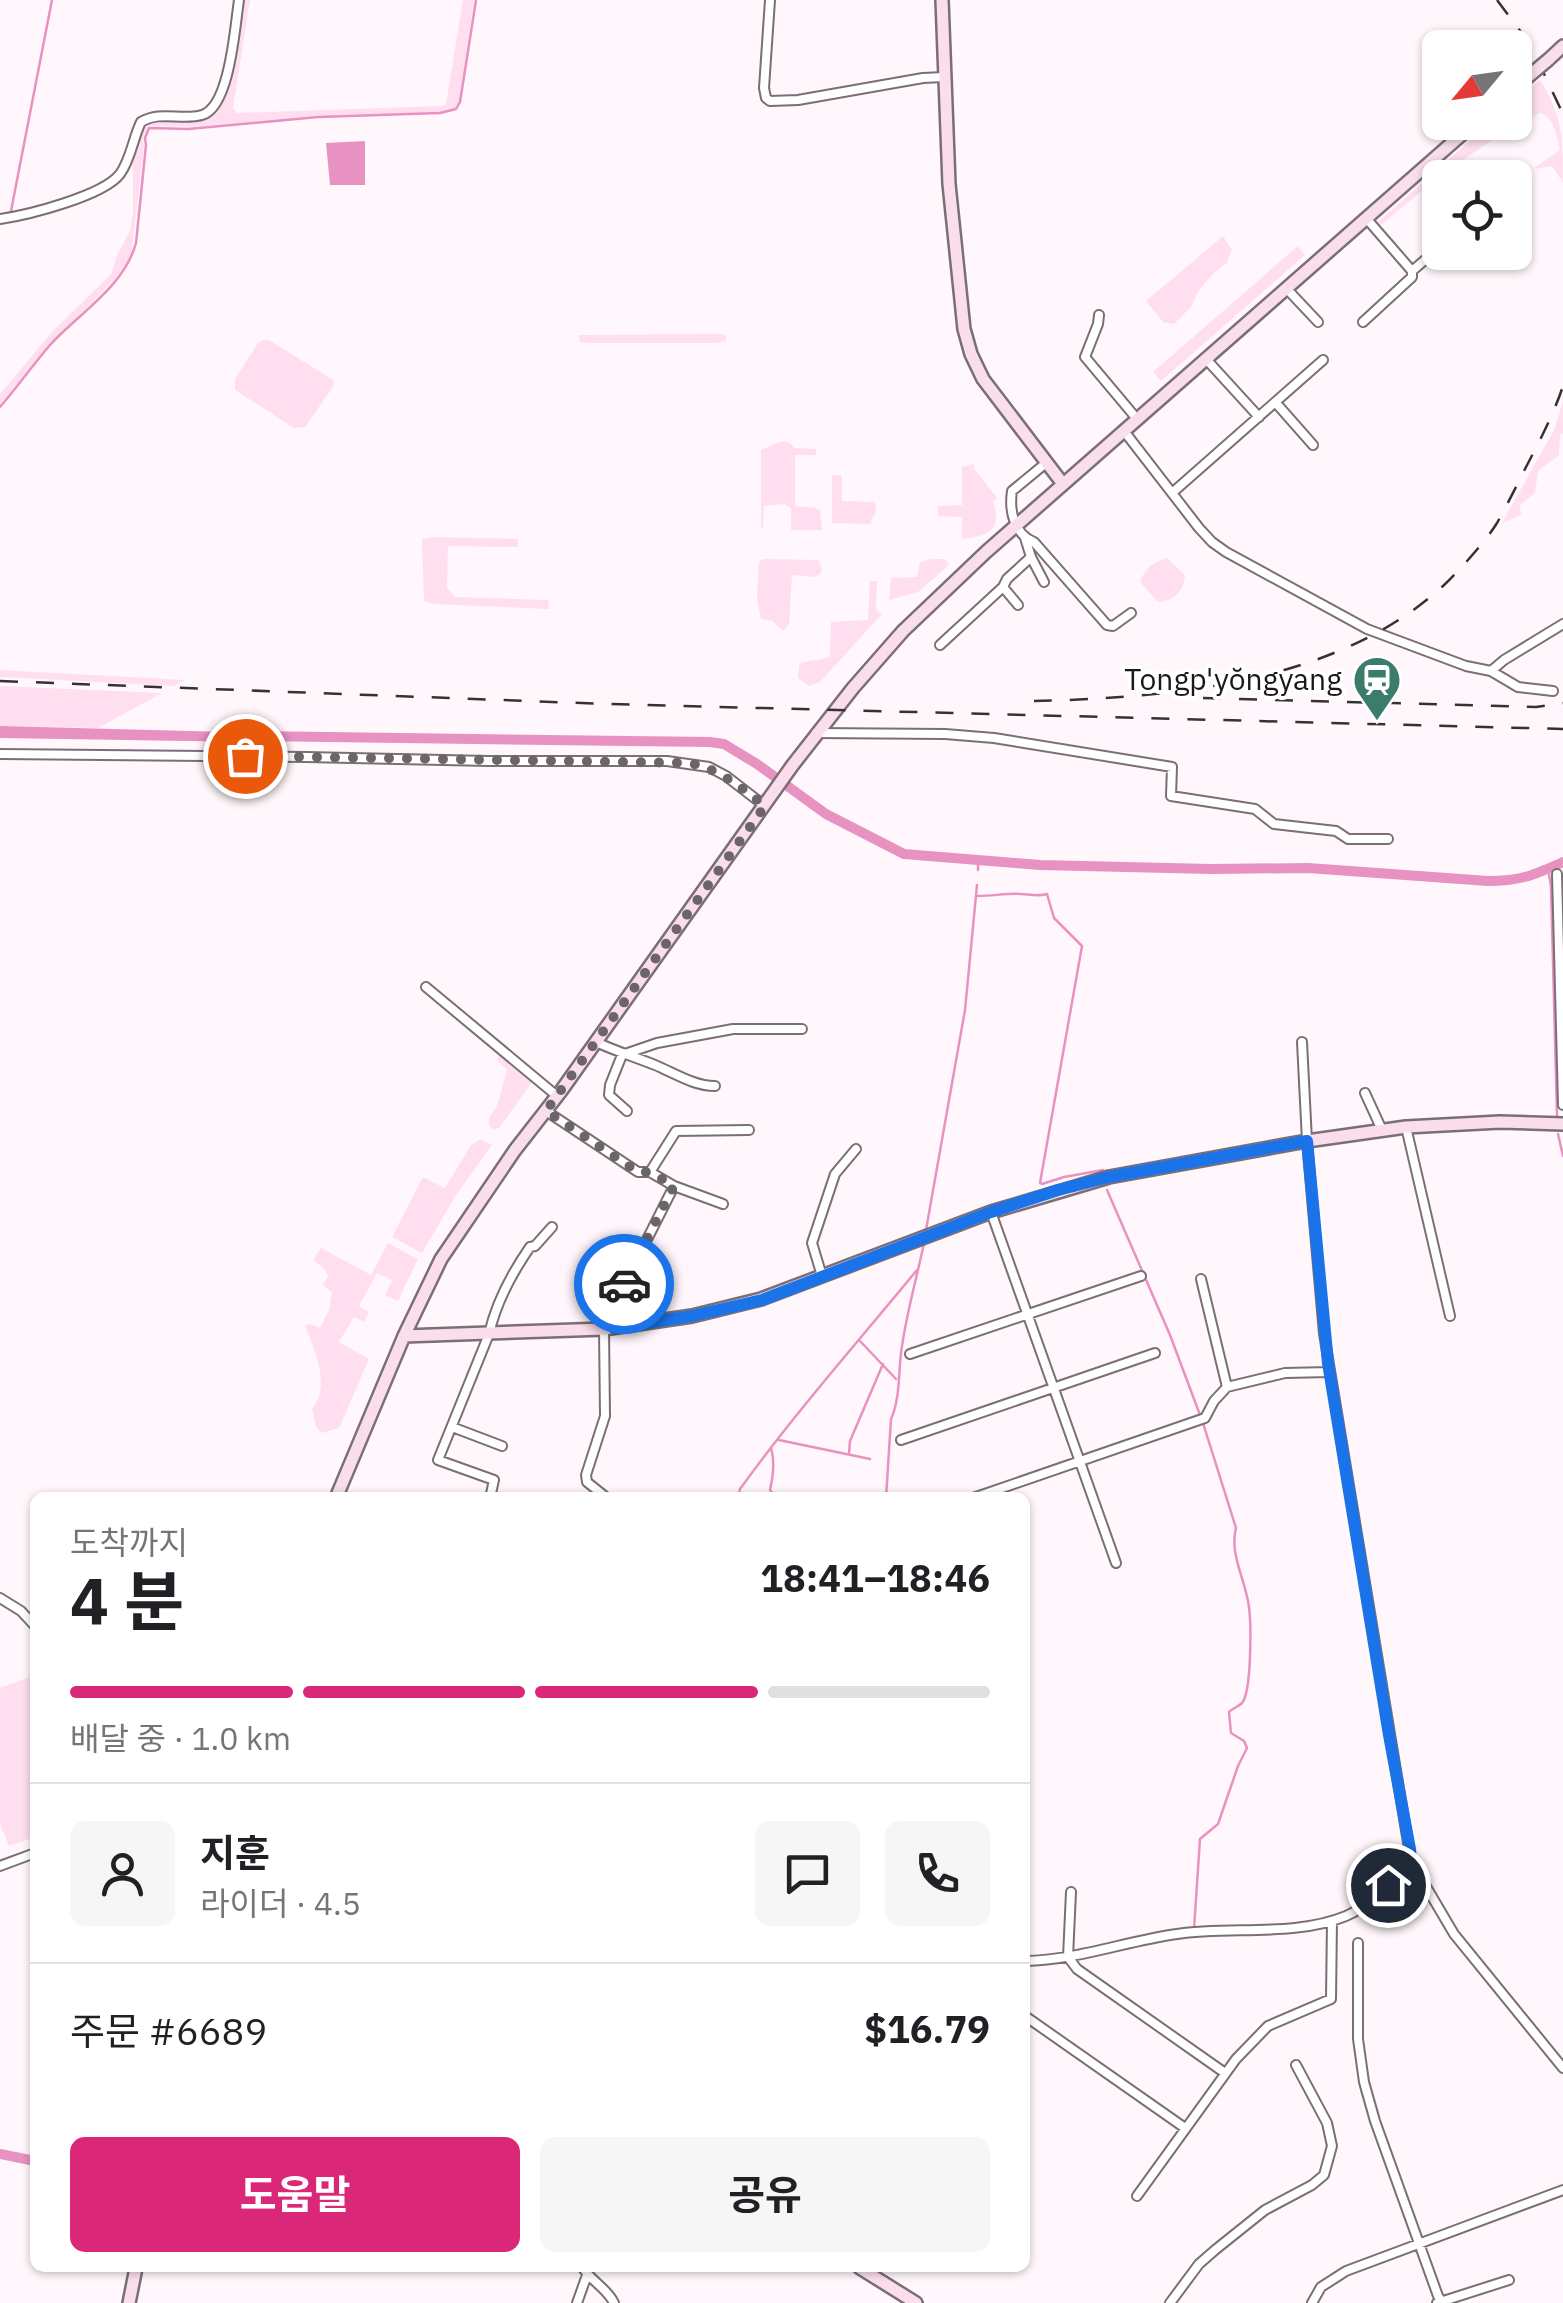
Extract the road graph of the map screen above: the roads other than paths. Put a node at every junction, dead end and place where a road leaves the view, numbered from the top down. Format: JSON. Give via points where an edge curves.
{"nodes":[{"id":1,"x":239,"y":0,"type":"edge"},
{"id":2,"x":770,"y":0,"type":"edge"},
{"id":3,"x":942,"y":0,"type":"edge"},
{"id":4,"x":1563,"y":46,"type":"edge"},
{"id":5,"x":1532,"y":73,"type":"edge"},
{"id":6,"x":944,"y":77,"type":"junction"},
{"id":7,"x":1455,"y":140,"type":"edge"},
{"id":8,"x":1366,"y":218,"type":"junction"},
{"id":9,"x":0,"y":219,"type":"edge"},
{"id":10,"x":1422,"y":263,"type":"edge"},
{"id":11,"x":1412,"y":271,"type":"junction"},
{"id":12,"x":1286,"y":288,"type":"junction"},
{"id":13,"x":1099,"y":315,"type":"dead end"},
{"id":14,"x":1318,"y":322,"type":"dead end"},
{"id":15,"x":1363,"y":322,"type":"dead end"},
{"id":16,"x":1206,"y":359,"type":"junction"},
{"id":17,"x":1323,"y":360,"type":"dead end"},
{"id":18,"x":1276,"y":403,"type":"junction"},
{"id":19,"x":1259,"y":418,"type":"junction"},
{"id":20,"x":1137,"y":419,"type":"junction"},
{"id":21,"x":1124,"y":431,"type":"junction"},
{"id":22,"x":1313,"y":445,"type":"dead end"},
{"id":23,"x":1046,"y":463,"type":"junction"},
{"id":24,"x":1063,"y":484,"type":"junction"},
{"id":25,"x":1172,"y":493,"type":"junction"},
{"id":26,"x":1016,"y":526,"type":"junction"},
{"id":27,"x":1024,"y":538,"type":"junction"},
{"id":28,"x":1031,"y":557,"type":"junction"},
{"id":29,"x":1044,"y":582,"type":"dead end"},
{"id":30,"x":1003,"y":586,"type":"junction"},
{"id":31,"x":1018,"y":605,"type":"dead end"},
{"id":32,"x":1130,"y":613,"type":"dead end"},
{"id":33,"x":1563,"y":624,"type":"edge"},
{"id":34,"x":940,"y":645,"type":"dead end"},
{"id":35,"x":1491,"y":671,"type":"junction"},
{"id":36,"x":1553,"y":691,"type":"dead end"},
{"id":37,"x":816,"y":733,"type":"junction"},
{"id":38,"x":0,"y":754,"type":"edge"},
{"id":39,"x":769,"y":800,"type":"junction"},
{"id":40,"x":1388,"y":839,"type":"dead end"},
{"id":41,"x":1557,"y":874,"type":"dead end"},
{"id":42,"x":1561,"y":923,"type":"edge"},
{"id":43,"x":426,"y":987,"type":"dead end"},
{"id":44,"x":1562,"y":1019,"type":"edge"},
{"id":45,"x":802,"y":1029,"type":"dead end"},
{"id":46,"x":596,"y":1042,"type":"junction"},
{"id":47,"x":1302,"y":1042,"type":"dead end"},
{"id":48,"x":622,"y":1055,"type":"junction"},
{"id":49,"x":715,"y":1086,"type":"dead end"},
{"id":50,"x":1365,"y":1092,"type":"dead end"},
{"id":51,"x":557,"y":1096,"type":"junction"},
{"id":52,"x":1563,"y":1106,"type":"edge"},
{"id":53,"x":546,"y":1111,"type":"junction"},
{"id":54,"x":627,"y":1112,"type":"dead end"},
{"id":55,"x":1563,"y":1124,"type":"edge"},
{"id":56,"x":1406,"y":1127,"type":"junction"},
{"id":57,"x":750,"y":1130,"type":"dead end"},
{"id":58,"x":1382,"y":1130,"type":"junction"},
{"id":59,"x":1307,"y":1141,"type":"junction"},
{"id":60,"x":856,"y":1150,"type":"dead end"},
{"id":61,"x":650,"y":1172,"type":"junction"},
{"id":62,"x":674,"y":1186,"type":"junction"},
{"id":63,"x":723,"y":1204,"type":"dead end"},
{"id":64,"x":991,"y":1212,"type":"junction"},
{"id":65,"x":552,"y":1227,"type":"dead end"},
{"id":66,"x":822,"y":1276,"type":"junction"},
{"id":67,"x":1141,"y":1276,"type":"dead end"},
{"id":68,"x":1201,"y":1279,"type":"dead end"},
{"id":69,"x":1027,"y":1314,"type":"junction"},
{"id":70,"x":1450,"y":1316,"type":"dead end"},
{"id":71,"x":609,"y":1329,"type":"junction"},
{"id":72,"x":489,"y":1334,"type":"junction"},
{"id":73,"x":404,"y":1336,"type":"junction"},
{"id":74,"x":1155,"y":1352,"type":"dead end"},
{"id":75,"x":910,"y":1354,"type":"dead end"},
{"id":76,"x":1330,"y":1372,"type":"junction"},
{"id":77,"x":1227,"y":1386,"type":"junction"},
{"id":78,"x":1053,"y":1388,"type":"junction"},
{"id":79,"x":452,"y":1428,"type":"junction"},
{"id":80,"x":901,"y":1440,"type":"dead end"},
{"id":81,"x":502,"y":1446,"type":"dead end"},
{"id":82,"x":1079,"y":1461,"type":"junction"},
{"id":83,"x":339,"y":1492,"type":"edge"},
{"id":84,"x":491,"y":1492,"type":"edge"},
{"id":85,"x":600,"y":1492,"type":"edge"},
{"id":86,"x":990,"y":1492,"type":"edge"},
{"id":87,"x":1116,"y":1563,"type":"dead end"},
{"id":88,"x":0,"y":1598,"type":"edge"},
{"id":89,"x":30,"y":1620,"type":"edge"},
{"id":90,"x":30,"y":1855,"type":"edge"},
{"id":91,"x":1411,"y":1862,"type":"junction"},
{"id":92,"x":0,"y":1866,"type":"edge"},
{"id":93,"x":1071,"y":1892,"type":"dead end"},
{"id":94,"x":1332,"y":1921,"type":"junction"},
{"id":95,"x":1358,"y":1944,"type":"dead end"},
{"id":96,"x":1068,"y":1957,"type":"junction"},
{"id":97,"x":1030,"y":1962,"type":"edge"},
{"id":98,"x":1030,"y":2020,"type":"edge"},
{"id":99,"x":1296,"y":2065,"type":"dead end"},
{"id":100,"x":1563,"y":2068,"type":"edge"},
{"id":101,"x":1225,"y":2074,"type":"junction"},
{"id":102,"x":1184,"y":2128,"type":"junction"},
{"id":103,"x":1563,"y":2190,"type":"edge"},
{"id":104,"x":1137,"y":2196,"type":"dead end"},
{"id":105,"x":1419,"y":2243,"type":"junction"},
{"id":106,"x":135,"y":2272,"type":"edge"},
{"id":107,"x":585,"y":2272,"type":"edge"},
{"id":108,"x":586,"y":2272,"type":"edge"},
{"id":109,"x":866,"y":2272,"type":"edge"},
{"id":110,"x":1510,"y":2280,"type":"dead end"},
{"id":111,"x":1441,"y":2302,"type":"edge"},
{"id":112,"x":128,"y":2303,"type":"edge"},
{"id":113,"x":577,"y":2303,"type":"edge"},
{"id":114,"x":614,"y":2303,"type":"edge"},
{"id":115,"x":916,"y":2303,"type":"edge"},
{"id":116,"x":1170,"y":2303,"type":"edge"},
{"id":117,"x":1312,"y":2303,"type":"edge"}],
"edges":[{"from":1,"to":9,"type":"street","via":[[224,86],[212,110],[150,117],[141,122],[124,168],[109,184]]},
{"from":2,"to":6,"type":"street","via":[[764,88],[770,102]]},
{"from":3,"to":6,"type":"main road"},
{"from":4,"to":5,"type":"main road","bridge":true},
{"from":6,"to":23,"type":"main road","via":[[964,329],[982,379]]},
{"from":7,"to":8,"type":"main road"},
{"from":8,"to":11,"type":"street"},
{"from":8,"to":12,"type":"main road"},
{"from":10,"to":11,"type":"street"},
{"from":11,"to":15,"type":"street"},
{"from":12,"to":14,"type":"street"},
{"from":12,"to":16,"type":"main road"},
{"from":13,"to":20,"type":"street","via":[[1085,357]]},
{"from":16,"to":19,"type":"street"},
{"from":16,"to":20,"type":"main road"},
{"from":17,"to":18,"type":"street"},
{"from":18,"to":19,"type":"street"},
{"from":18,"to":22,"type":"street"},
{"from":19,"to":25,"type":"street"},
{"from":20,"to":21,"type":"main road"},
{"from":21,"to":24,"type":"main road"},
{"from":21,"to":25,"type":"street"},
{"from":23,"to":24,"type":"main road"},
{"from":23,"to":26,"type":"street","via":[[1012,491]]},
{"from":24,"to":26,"type":"main road"},
{"from":25,"to":35,"type":"street","via":[[1226,552],[1367,629]]},
{"from":26,"to":27,"type":"street"},
{"from":26,"to":37,"type":"main road","via":[[903,631]]},
{"from":27,"to":28,"type":"street"},
{"from":27,"to":32,"type":"street","via":[[1107,625]]},
{"from":28,"to":29,"type":"street"},
{"from":28,"to":30,"type":"street"},
{"from":30,"to":31,"type":"street"},
{"from":30,"to":34,"type":"street"},
{"from":33,"to":35,"type":"street"},
{"from":35,"to":36,"type":"street","via":[[1518,687]]},
{"from":37,"to":39,"type":"main road"},
{"from":37,"to":40,"type":"street","via":[[994,738],[1172,767],[1172,796],[1255,810],[1274,824],[1336,831],[1348,839]]},
{"from":38,"to":39,"type":"street","via":[[667,761],[708,767]]},
{"from":39,"to":46,"type":"main road"},
{"from":41,"to":42,"type":"street"},
{"from":42,"to":44,"type":"street"},
{"from":43,"to":51,"type":"street"},
{"from":44,"to":52,"type":"street"},
{"from":45,"to":48,"type":"street","via":[[733,1029]]},
{"from":46,"to":48,"type":"street"},
{"from":46,"to":51,"type":"main road"},
{"from":47,"to":59,"type":"street"},
{"from":48,"to":49,"type":"street"},
{"from":48,"to":54,"type":"street","via":[[610,1095]]},
{"from":50,"to":58,"type":"street"},
{"from":51,"to":53,"type":"main road"},
{"from":53,"to":61,"type":"street","via":[[638,1172]]},
{"from":53,"to":73,"type":"main road","via":[[440,1259]]},
{"from":55,"to":56,"type":"main road"},
{"from":56,"to":58,"type":"main road"},
{"from":56,"to":70,"type":"street"},
{"from":57,"to":61,"type":"street","via":[[676,1131]]},
{"from":58,"to":59,"type":"main road"},
{"from":59,"to":64,"type":"main road","via":[[1109,1177]]},
{"from":59,"to":76,"type":"street"},
{"from":60,"to":66,"type":"street","via":[[835,1174],[812,1243]]},
{"from":61,"to":62,"type":"street"},
{"from":62,"to":63,"type":"street"},
{"from":62,"to":71,"type":"street"},
{"from":64,"to":66,"type":"main road"},
{"from":64,"to":69,"type":"street"},
{"from":65,"to":72,"type":"street","via":[[515,1268]]},
{"from":66,"to":71,"type":"main road","via":[[722,1310]]},
{"from":67,"to":69,"type":"street"},
{"from":68,"to":77,"type":"street"},
{"from":69,"to":75,"type":"street"},
{"from":69,"to":78,"type":"street"},
{"from":71,"to":72,"type":"main road"},
{"from":71,"to":85,"type":"street","via":[[605,1416],[586,1475]]},
{"from":72,"to":73,"type":"main road"},
{"from":72,"to":79,"type":"street"},
{"from":73,"to":83,"type":"main road"},
{"from":74,"to":78,"type":"street"},
{"from":76,"to":77,"type":"street"},
{"from":76,"to":91,"type":"street"},
{"from":77,"to":82,"type":"street","via":[[1206,1418]]},
{"from":78,"to":80,"type":"street"},
{"from":78,"to":82,"type":"street"},
{"from":79,"to":81,"type":"street"},
{"from":79,"to":84,"type":"street","via":[[438,1460],[494,1480]]},
{"from":82,"to":86,"type":"street"},
{"from":82,"to":87,"type":"street"},
{"from":88,"to":89,"type":"street"},
{"from":90,"to":92,"type":"street"},
{"from":91,"to":94,"type":"street","via":[[1358,1910]]},
{"from":91,"to":100,"type":"street","via":[[1454,1934]]},
{"from":93,"to":96,"type":"street"},
{"from":94,"to":96,"type":"street","via":[[1182,1933]]},
{"from":94,"to":101,"type":"street","via":[[1331,2000],[1268,2026]]},
{"from":95,"to":105,"type":"street","via":[[1364,2082]]},
{"from":96,"to":97,"type":"street"},
{"from":96,"to":101,"type":"street","via":[[1076,1970]]},
{"from":98,"to":102,"type":"street"},
{"from":99,"to":116,"type":"street","via":[[1327,2123],[1332,2146],[1324,2175],[1215,2250]]},
{"from":101,"to":102,"type":"street"},
{"from":102,"to":104,"type":"street"},
{"from":103,"to":105,"type":"street"},
{"from":105,"to":111,"type":"street"},
{"from":105,"to":117,"type":"street","via":[[1346,2271],[1321,2287]]},
{"from":106,"to":112,"type":"main road"},
{"from":107,"to":113,"type":"street"},
{"from":108,"to":114,"type":"street"},
{"from":109,"to":115,"type":"main road"},
{"from":110,"to":111,"type":"street"}]}
